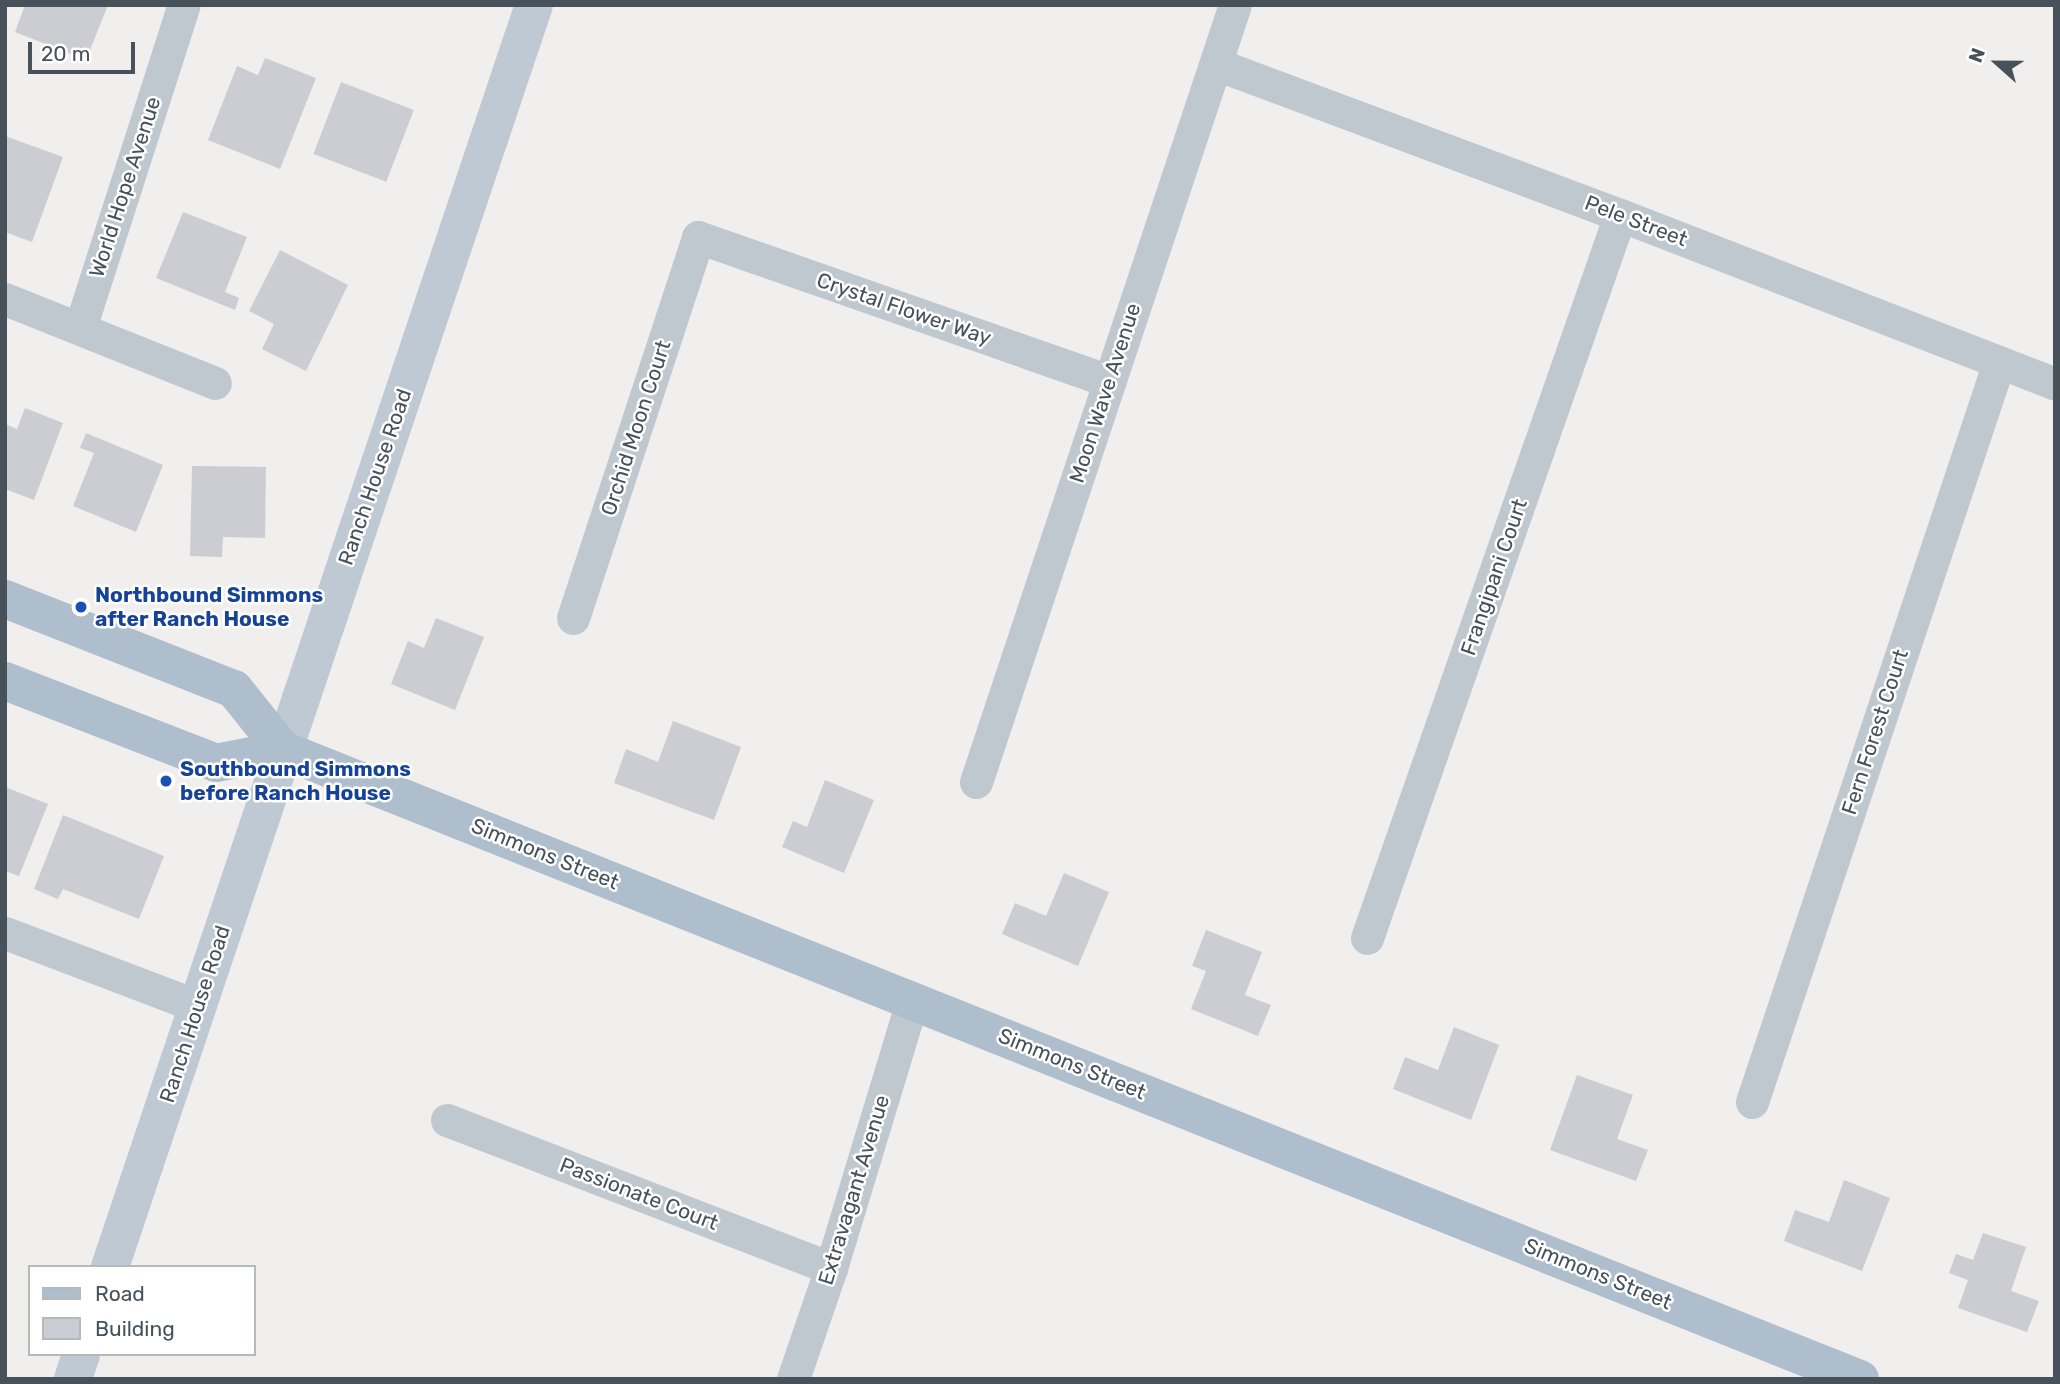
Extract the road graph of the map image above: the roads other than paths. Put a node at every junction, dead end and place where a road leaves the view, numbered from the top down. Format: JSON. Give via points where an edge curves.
{"nodes":[{"id":1,"x":184,"y":5,"type":"edge"},
{"id":2,"x":534,"y":5,"type":"edge"},
{"id":3,"x":1235,"y":5,"type":"edge"},
{"id":4,"x":1216,"y":64,"type":"junction"},
{"id":5,"x":1620,"y":215,"type":"junction"},
{"id":6,"x":698,"y":237,"type":"joint"},
{"id":7,"x":5,"y":299,"type":"edge"},
{"id":8,"x":80,"y":328,"type":"junction"},
{"id":9,"x":1999,"y":362,"type":"junction"},
{"id":10,"x":1110,"y":381,"type":"junction"},
{"id":11,"x":215,"y":383,"type":"dead end"},
{"id":12,"x":2055,"y":384,"type":"edge"},
{"id":13,"x":5,"y":599,"type":"edge"},
{"id":14,"x":573,"y":618,"type":"dead end"},
{"id":15,"x":5,"y":681,"type":"edge"},
{"id":16,"x":283,"y":750,"type":"junction"},
{"id":17,"x":975,"y":782,"type":"dead end"},
{"id":18,"x":5,"y":933,"type":"edge"},
{"id":19,"x":1367,"y":938,"type":"dead end"},
{"id":20,"x":912,"y":1001,"type":"junction"},
{"id":21,"x":197,"y":1006,"type":"junction"},
{"id":22,"x":1752,"y":1102,"type":"dead end"},
{"id":23,"x":447,"y":1121,"type":"dead end"},
{"id":24,"x":111,"y":1265,"type":"edge"},
{"id":25,"x":831,"y":1268,"type":"junction"},
{"id":26,"x":80,"y":1356,"type":"edge"},
{"id":27,"x":73,"y":1379,"type":"edge"},
{"id":28,"x":793,"y":1379,"type":"edge"},
{"id":29,"x":1860,"y":1379,"type":"edge"}],
"edges":[{"from":1,"to":8,"type":"street","name":"World Hope Avenue"},
{"from":2,"to":16,"type":"street","name":"Ranch House Road"},
{"from":3,"to":4,"type":"street","name":"Moon Wave Avenue"},
{"from":4,"to":5,"type":"street","name":"Pele Street"},
{"from":4,"to":10,"type":"street","name":"Moon Wave Avenue"},
{"from":5,"to":9,"type":"street","name":"Pele Street"},
{"from":5,"to":19,"type":"street","name":"Frangipani Court"},
{"from":6,"to":10,"type":"street","name":"Crystal Flower Way"},
{"from":6,"to":14,"type":"street","name":"Orchid Moon Court"},
{"from":7,"to":8,"type":"street"},
{"from":8,"to":11,"type":"street"},
{"from":9,"to":12,"type":"street","name":"Pele Street"},
{"from":9,"to":22,"type":"street","name":"Fern Forest Court"},
{"from":10,"to":17,"type":"street","name":"Moon Wave Avenue"},
{"from":13,"to":16,"type":"main road","name":"Simmons Street","via":[[233,689]]},
{"from":15,"to":16,"type":"main road","via":[[216,763]]},
{"from":16,"to":20,"type":"main road","name":"Simmons Street"},
{"from":16,"to":21,"type":"street","name":"Ranch House Road"},
{"from":18,"to":21,"type":"street"},
{"from":20,"to":25,"type":"street","name":"Extravagant Avenue"},
{"from":20,"to":29,"type":"main road","name":"Simmons Street"},
{"from":21,"to":24,"type":"street","name":"Ranch House Road"},
{"from":23,"to":25,"type":"street","name":"Passionate Court"},
{"from":25,"to":28,"type":"street","name":"Extravagant Avenue"},
{"from":26,"to":27,"type":"street"}]}
